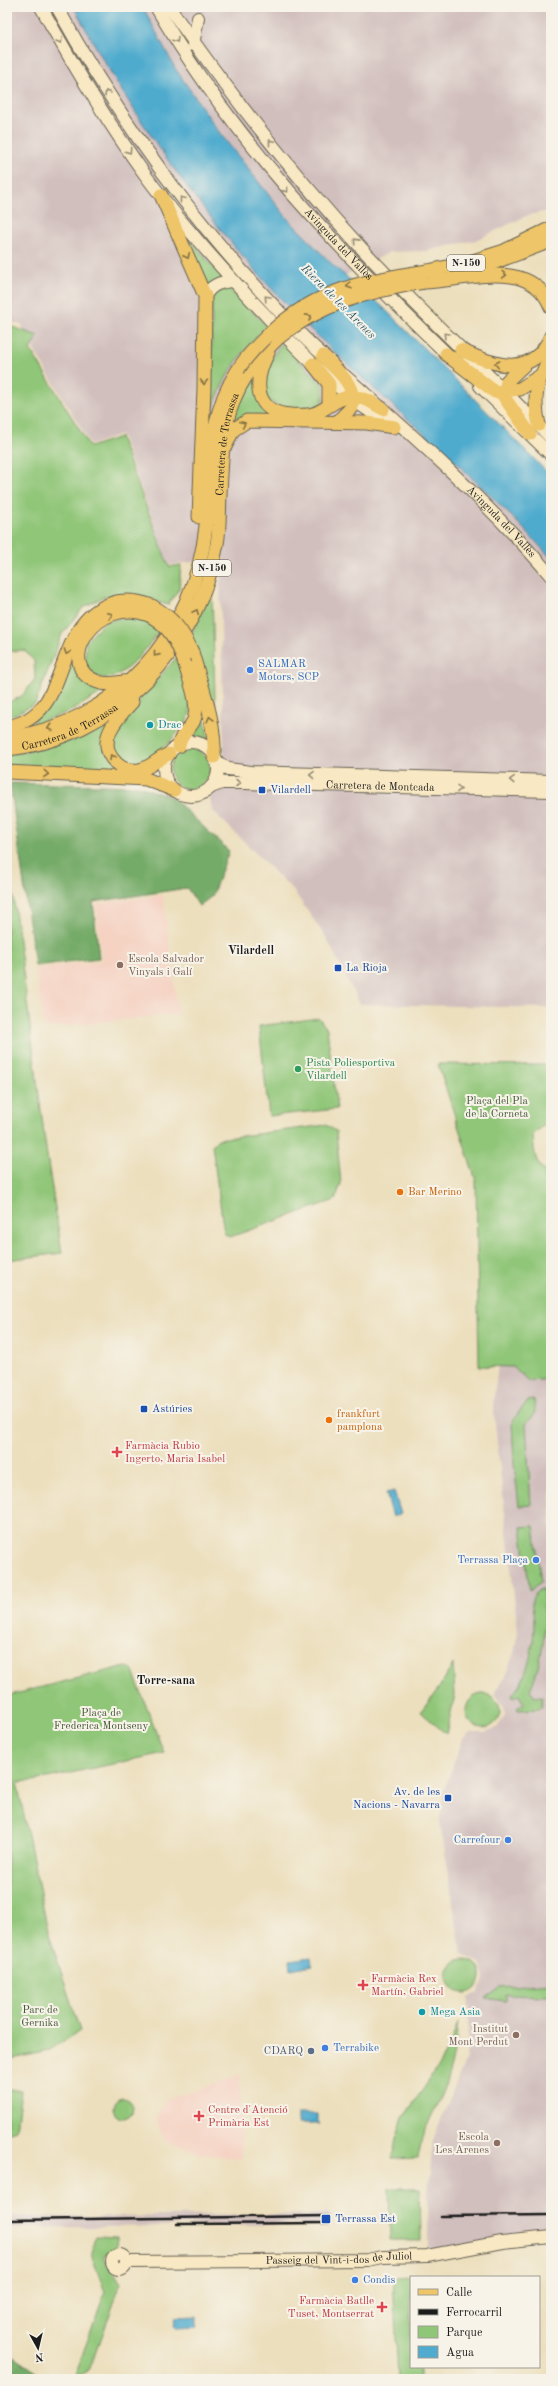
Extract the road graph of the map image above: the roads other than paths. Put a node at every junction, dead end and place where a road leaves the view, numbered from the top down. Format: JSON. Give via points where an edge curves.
{"nodes":[{"id":1,"x":41,"y":7,"type":"edge"},
{"id":2,"x":56,"y":7,"type":"edge"},
{"id":3,"x":156,"y":7,"type":"edge"},
{"id":4,"x":176,"y":11,"type":"edge"},
{"id":5,"x":193,"y":41,"type":"junction"},
{"id":6,"x":212,"y":92,"type":"junction"},
{"id":7,"x":161,"y":195,"type":"junction"},
{"id":8,"x":551,"y":228,"type":"edge"},
{"id":9,"x":551,"y":234,"type":"edge"},
{"id":10,"x":551,"y":241,"type":"edge"},
{"id":11,"x":551,"y":248,"type":"edge"},
{"id":12,"x":504,"y":251,"type":"junction"},
{"id":13,"x":497,"y":263,"type":"junction"},
{"id":14,"x":426,"y":277,"type":"junction"},
{"id":15,"x":232,"y":281,"type":"junction"},
{"id":16,"x":205,"y":296,"type":"junction"},
{"id":17,"x":551,"y":308,"type":"edge"},
{"id":18,"x":551,"y":336,"type":"edge"},
{"id":19,"x":277,"y":339,"type":"junction"},
{"id":20,"x":462,"y":350,"type":"junction"},
{"id":21,"x":446,"y":354,"type":"junction"},
{"id":22,"x":551,"y":355,"type":"edge"},
{"id":23,"x":318,"y":360,"type":"junction"},
{"id":24,"x":526,"y":363,"type":"junction"},
{"id":25,"x":242,"y":372,"type":"junction"},
{"id":26,"x":540,"y":376,"type":"junction"},
{"id":27,"x":504,"y":392,"type":"junction"},
{"id":28,"x":352,"y":397,"type":"junction"},
{"id":29,"x":329,"y":405,"type":"junction"},
{"id":30,"x":383,"y":409,"type":"junction"},
{"id":31,"x":337,"y":422,"type":"junction"},
{"id":32,"x":394,"y":427,"type":"junction"},
{"id":33,"x":534,"y":430,"type":"junction"},
{"id":34,"x":551,"y":438,"type":"edge"},
{"id":35,"x":222,"y":454,"type":"junction"},
{"id":36,"x":430,"y":454,"type":"junction"},
{"id":37,"x":551,"y":455,"type":"edge"},
{"id":38,"x":202,"y":556,"type":"junction"},
{"id":39,"x":550,"y":576,"type":"edge"},
{"id":40,"x":150,"y":610,"type":"junction"},
{"id":41,"x":160,"y":668,"type":"junction"},
{"id":42,"x":131,"y":681,"type":"junction"},
{"id":43,"x":7,"y":727,"type":"edge"},
{"id":44,"x":7,"y":738,"type":"edge"},
{"id":45,"x":7,"y":749,"type":"edge"},
{"id":46,"x":174,"y":750,"type":"junction"},
{"id":47,"x":215,"y":759,"type":"junction"},
{"id":48,"x":7,"y":772,"type":"edge"},
{"id":49,"x":551,"y":781,"type":"edge"},
{"id":50,"x":211,"y":787,"type":"junction"},
{"id":51,"x":174,"y":790,"type":"junction"},
{"id":52,"x":551,"y":791,"type":"edge"},
{"id":53,"x":551,"y":2237,"type":"edge"},
{"id":54,"x":126,"y":2262,"type":"dead end"}],
"edges":[{"from":1,"to":7,"type":"main road","name":"Avinguda del Vallès","one_way":true,"via":[[105,115]]},
{"from":23,"to":2,"type":"main road","name":"Avinguda del Vallès","one_way":true,"via":[[220,247],[172,187],[122,115]]},
{"from":3,"to":6,"type":"main road","name":"Avinguda del Vallès","one_way":true,"via":[[201,81]]},
{"from":4,"to":5,"type":"main road","name":"Avinguda del Vallès"},
{"from":4,"to":5,"type":"main road","via":[[200,17]]},
{"from":5,"to":6,"type":"main road","via":[[196,60]]},
{"from":20,"to":5,"type":"main road","name":"Avinguda del Vallès","one_way":true,"via":[[364,251],[304,183]]},
{"from":6,"to":21,"type":"main road","name":"Avinguda del Vallès","one_way":true,"via":[[289,193]]},
{"from":7,"to":15,"type":"main road","name":"Avinguda del Vallès"},
{"from":7,"to":16,"type":"main road","one_way":true},
{"from":8,"to":12,"type":"main road"},
{"from":9,"to":12,"type":"main road","name":"Carretera de Terrassa","number":"N-150"},
{"from":10,"to":13,"type":"main road","name":"Carretera de Terrassa","number":"N-150"},
{"from":11,"to":13,"type":"main road"},
{"from":12,"to":14,"type":"main road","name":"Carretera de Terrassa","number":"N-150"},
{"from":13,"to":14,"type":"main road","name":"Carretera de Terrassa","number":"N-150"},
{"from":14,"to":17,"type":"main road","one_way":true,"via":[[515,276],[537,287],[545,295]]},
{"from":19,"to":14,"type":"main road","name":"Carretera de Terrassa","number":"N-150","one_way":true,"bridge":true,"via":[[305,319],[338,302]]},
{"from":14,"to":25,"type":"main road","name":"Carretera de Terrassa","number":"N-150","one_way":true,"bridge":true,"via":[[357,284],[309,303],[280,324],[254,348]]},
{"from":15,"to":16,"type":"main road","via":[[218,283]]},
{"from":15,"to":23,"type":"main road","name":"Avinguda del Vallès"},
{"from":16,"to":38,"type":"main road","one_way":true,"via":[[198,518]]},
{"from":18,"to":24,"type":"main road","via":[[544,348]]},
{"from":19,"to":25,"type":"main road","name":"Carretera de Terrassa","number":"N-150"},
{"from":19,"to":29,"type":"main road","via":[[261,371],[260,393],[266,405],[274,411],[305,415],[318,412]]},
{"from":24,"to":20,"type":"main road","one_way":true,"via":[[511,366],[496,364]]},
{"from":20,"to":27,"type":"main road","name":"Avinguda del Vallès"},
{"from":21,"to":27,"type":"main road","via":[[495,392]]},
{"from":21,"to":33,"type":"main road","name":"Avinguda del Vallès"},
{"from":22,"to":26,"type":"main road"},
{"from":23,"to":28,"type":"main road","via":[[350,385]]},
{"from":23,"to":29,"type":"main road","via":[[329,384]]},
{"from":23,"to":30,"type":"main road","name":"Avinguda del Vallès"},
{"from":24,"to":27,"type":"main road","via":[[507,381]]},
{"from":25,"to":35,"type":"main road","name":"Carretera de Terrassa","number":"N-150","via":[[227,419]]},
{"from":25,"to":38,"type":"main road","name":"Carretera de Terrassa","number":"N-150","via":[[223,400],[215,424]]},
{"from":26,"to":27,"type":"main road","via":[[525,387]]},
{"from":26,"to":33,"type":"main road","via":[[534,404]]},
{"from":27,"to":33,"type":"main road","via":[[505,401]]},
{"from":28,"to":29,"type":"main road"},
{"from":28,"to":30,"type":"main road","via":[[366,399]]},
{"from":28,"to":31,"type":"main road","via":[[349,413]]},
{"from":28,"to":32,"type":"main road","name":"Avinguda del Vallès","via":[[369,412]]},
{"from":30,"to":36,"type":"main road","name":"Avinguda del Vallès"},
{"from":31,"to":32,"type":"main road"},
{"from":35,"to":31,"type":"main road","one_way":true,"via":[[233,430],[247,422]]},
{"from":32,"to":36,"type":"main road","name":"Avinguda del Vallès"},
{"from":33,"to":34,"type":"main road","name":"Avinguda del Vallès"},
{"from":33,"to":37,"type":"main road","name":"Avinguda del Vallès"},
{"from":41,"to":35,"type":"main road","name":"Carretera de Terrassa","number":"N-150","one_way":true,"via":[[190,623],[211,572],[218,535]]},
{"from":36,"to":39,"type":"main road","name":"Avinguda del Vallès","via":[[492,513]]},
{"from":38,"to":42,"type":"main road","name":"Carretera de Terrassa","number":"N-150","one_way":true,"via":[[185,606],[170,635]]},
{"from":42,"to":40,"type":"main road","one_way":true,"via":[[104,683],[88,677],[79,661],[81,645],[93,626],[110,614]]},
{"from":40,"to":43,"type":"main road","one_way":true,"via":[[136,602],[120,602],[101,608],[89,616],[73,637],[46,704],[28,720]]},
{"from":40,"to":46,"type":"main road","bridge":true,"via":[[173,635],[185,664],[195,702],[192,723]]},
{"from":47,"to":40,"type":"main road","one_way":true,"bridge":true,"via":[[215,743],[192,652],[178,626],[167,615]]},
{"from":41,"to":45,"type":"main road","name":"Carretera de Terrassa","number":"N-150","via":[[126,699],[84,726],[44,742]]},
{"from":46,"to":41,"type":"main road","one_way":true,"via":[[148,767],[129,770],[113,760],[107,743],[108,732],[115,721]]},
{"from":42,"to":44,"type":"main road","name":"Carretera de Terrassa","number":"N-150","one_way":true,"via":[[100,705],[65,723]]},
{"from":46,"to":47,"type":"main road","via":[[187,743],[202,745]]},
{"from":46,"to":51,"type":"main road","via":[[164,769],[167,780]]},
{"from":49,"to":47,"type":"main road","name":"Carretera de Montcada","one_way":true,"via":[[251,772],[228,769]]},
{"from":47,"to":50,"type":"main road","via":[[217,775]]},
{"from":48,"to":51,"type":"main road","one_way":true,"via":[[146,779]]},
{"from":50,"to":51,"type":"main road","via":[[205,792],[191,796]]},
{"from":50,"to":52,"type":"main road","name":"Carretera de Montcada","one_way":true,"via":[[222,783],[240,782]]},
{"from":53,"to":54,"type":"main road","name":"Passeig del Vint-i-dos de Juliol","via":[[496,2243],[428,2256],[382,2257],[367,2260]]}]}
